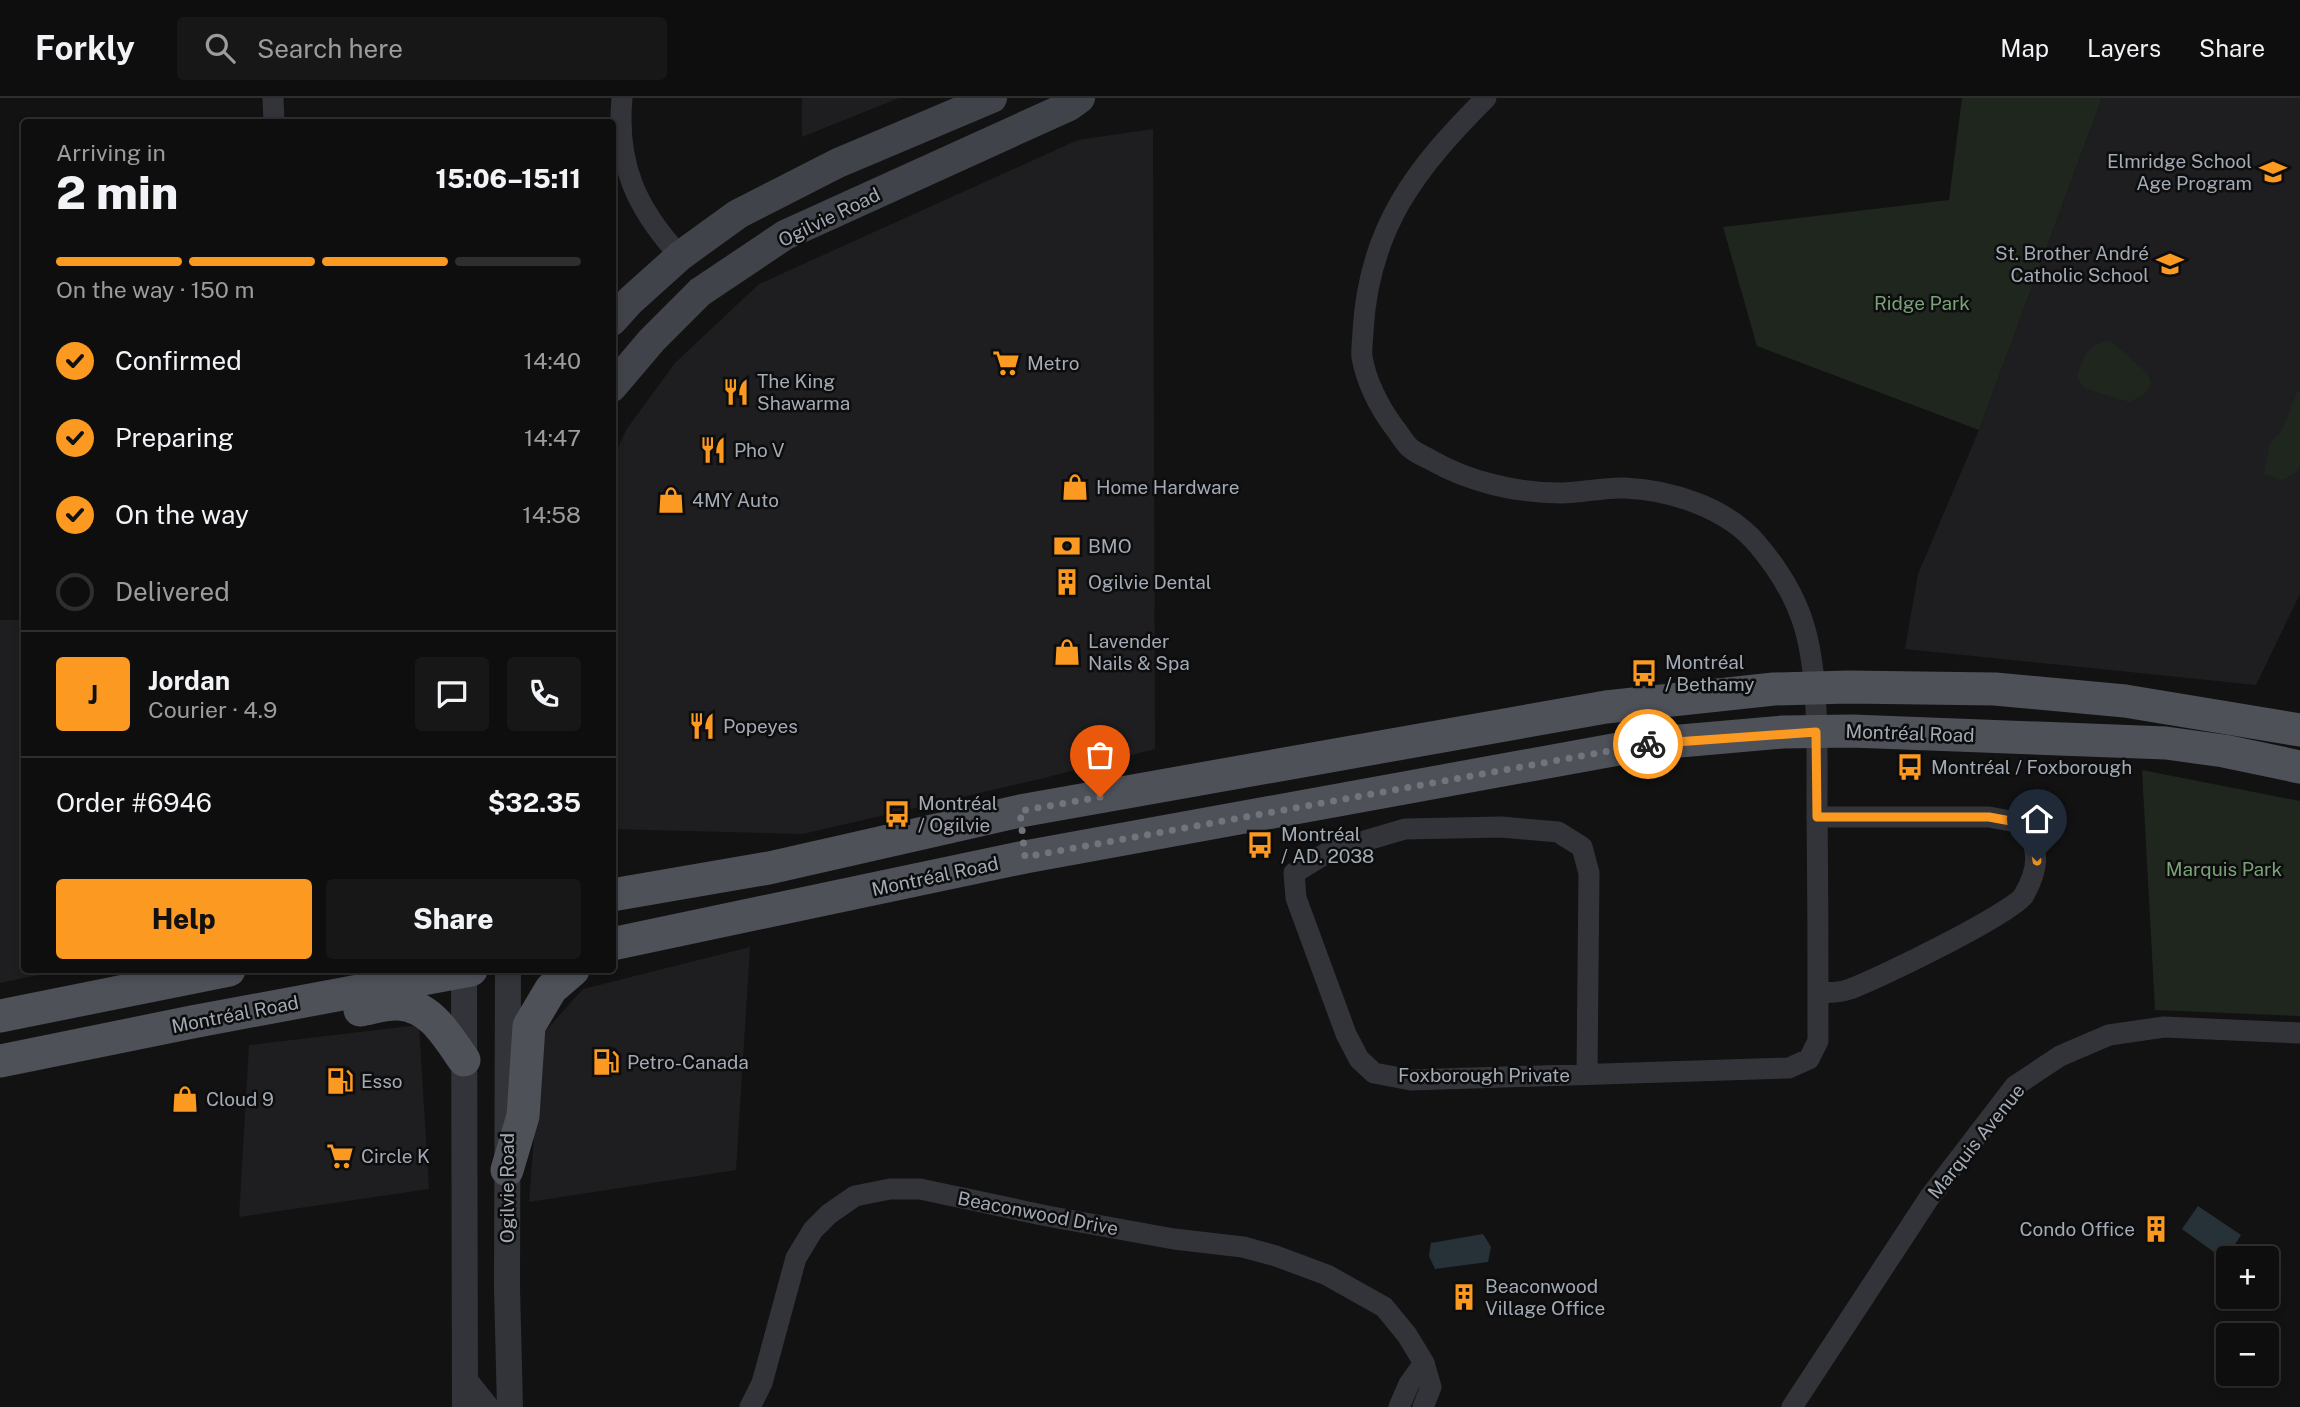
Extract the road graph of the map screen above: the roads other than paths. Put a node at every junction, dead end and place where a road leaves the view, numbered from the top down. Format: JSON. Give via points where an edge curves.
{"nodes":[{"id":1,"x":273,"y":98,"type":"edge"},
{"id":2,"x":622,"y":98,"type":"edge"},
{"id":3,"x":992,"y":98,"type":"edge"},
{"id":4,"x":1080,"y":98,"type":"edge"},
{"id":5,"x":1486,"y":98,"type":"edge"},
{"id":6,"x":274,"y":119,"type":"edge"},
{"id":7,"x":680,"y":256,"type":"junction"},
{"id":8,"x":616,"y":317,"type":"edge"},
{"id":9,"x":616,"y":382,"type":"edge"},
{"id":10,"x":1813,"y":687,"type":"junction"},
{"id":11,"x":2300,"y":730,"type":"edge"},
{"id":12,"x":1816,"y":732,"type":"junction"},
{"id":13,"x":2300,"y":767,"type":"edge"},
{"id":14,"x":1020,"y":811,"type":"junction"},
{"id":15,"x":1817,"y":817,"type":"junction"},
{"id":16,"x":1025,"y":857,"type":"junction"},
{"id":17,"x":769,"y":867,"type":"junction"},
{"id":18,"x":616,"y":876,"type":"edge"},
{"id":19,"x":616,"y":894,"type":"edge"},
{"id":20,"x":616,"y":943,"type":"edge"},
{"id":21,"x":214,"y":973,"type":"edge"},
{"id":22,"x":450,"y":973,"type":"edge"},
{"id":23,"x":466,"y":973,"type":"edge"},
{"id":24,"x":508,"y":973,"type":"edge"},
{"id":25,"x":570,"y":973,"type":"edge"},
{"id":26,"x":1818,"y":992,"type":"junction"},
{"id":27,"x":240,"y":1013,"type":"junction"},
{"id":28,"x":0,"y":1016,"type":"edge"},
{"id":29,"x":2300,"y":1033,"type":"edge"},
{"id":30,"x":464,"y":1060,"type":"junction"},
{"id":31,"x":0,"y":1061,"type":"edge"},
{"id":32,"x":1587,"y":1074,"type":"junction"},
{"id":33,"x":507,"y":1170,"type":"junction"},
{"id":34,"x":1424,"y":1363,"type":"junction"},
{"id":35,"x":466,"y":1377,"type":"junction"},
{"id":36,"x":465,"y":1407,"type":"edge"},
{"id":37,"x":489,"y":1407,"type":"edge"},
{"id":38,"x":510,"y":1407,"type":"edge"},
{"id":39,"x":750,"y":1407,"type":"edge"},
{"id":40,"x":1399,"y":1407,"type":"edge"},
{"id":41,"x":1423,"y":1407,"type":"edge"},
{"id":42,"x":1792,"y":1407,"type":"edge"}],
"edges":[{"from":1,"to":6,"type":"street"},
{"from":2,"to":7,"type":"street","via":[[619,126],[629,178],[656,230]]},
{"from":3,"to":7,"type":"main road","via":[[838,163],[738,214]]},
{"from":4,"to":9,"type":"main road","name":"Ogilvie Road","via":[[785,235],[700,292]]},
{"from":5,"to":10,"type":"street","name":"Foxborough Private","via":[[1419,172],[1396,207],[1374,259],[1365,302],[1362,356],[1379,407],[1410,449],[1455,474],[1509,488],[1559,493],[1621,487],[1646,490],[1719,514],[1757,543],[1795,600],[1805,630]]},
{"from":7,"to":8,"type":"main road"},
{"from":10,"to":11,"type":"main road","via":[[1995,689],[2125,701]]},
{"from":10,"to":12,"type":"street","name":"Foxborough Private"},
{"from":10,"to":14,"type":"main road","via":[[1606,707]]},
{"from":12,"to":13,"type":"main road","name":"Montréal Road","via":[[2166,743]]},
{"from":12,"to":15,"type":"street","name":"Foxborough Private"},
{"from":12,"to":16,"type":"main road","name":"Montréal Road","via":[[1646,744]]},
{"from":14,"to":16,"type":"main road"},
{"from":14,"to":17,"type":"main road"},
{"from":15,"to":26,"type":"street","name":"Foxborough Private"},
{"from":15,"to":26,"type":"street","via":[[1989,817],[2027,824],[2037,861],[2024,898],[1999,915],[1849,990]]},
{"from":16,"to":20,"type":"main road","name":"Montréal Road"},
{"from":17,"to":18,"type":"main road","via":[[724,864]]},
{"from":17,"to":19,"type":"main road"},
{"from":21,"to":28,"type":"main road"},
{"from":22,"to":27,"type":"main road","name":"Montréal Road"},
{"from":23,"to":30,"type":"street"},
{"from":24,"to":33,"type":"street","name":"Ogilvie Road"},
{"from":25,"to":33,"type":"main road","via":[[551,989],[529,1026],[523,1116]]},
{"from":26,"to":32,"type":"street","name":"Foxborough Private","via":[[1818,1041],[1809,1059],[1789,1068]]},
{"from":27,"to":30,"type":"main road","via":[[286,1021],[397,1004],[414,1007],[428,1014]]},
{"from":27,"to":31,"type":"main road","name":"Montréal Road"},
{"from":29,"to":42,"type":"street","name":"Marquis Avenue","via":[[2164,1027],[2109,1035],[2060,1056],[2015,1086],[1929,1198]]},
{"from":30,"to":35,"type":"street"},
{"from":32,"to":32,"type":"street","name":"Foxborough Private","via":[[1589,873],[1582,847],[1558,832],[1501,827],[1405,829],[1330,851],[1294,873],[1296,898],[1346,1034],[1359,1059],[1374,1073],[1411,1080]]},
{"from":33,"to":38,"type":"street","name":"Ogilvie Road"},
{"from":34,"to":39,"type":"street","name":"Beaconwood Drive","via":[[1384,1307],[1327,1275],[1276,1256],[919,1189],[890,1189],[855,1196],[813,1230],[796,1258],[762,1383]]},
{"from":34,"to":40,"type":"street"},
{"from":34,"to":41,"type":"street","name":"Beaconwood Drive","via":[[1431,1387]]},
{"from":35,"to":36,"type":"street"},
{"from":35,"to":37,"type":"street"}]}
